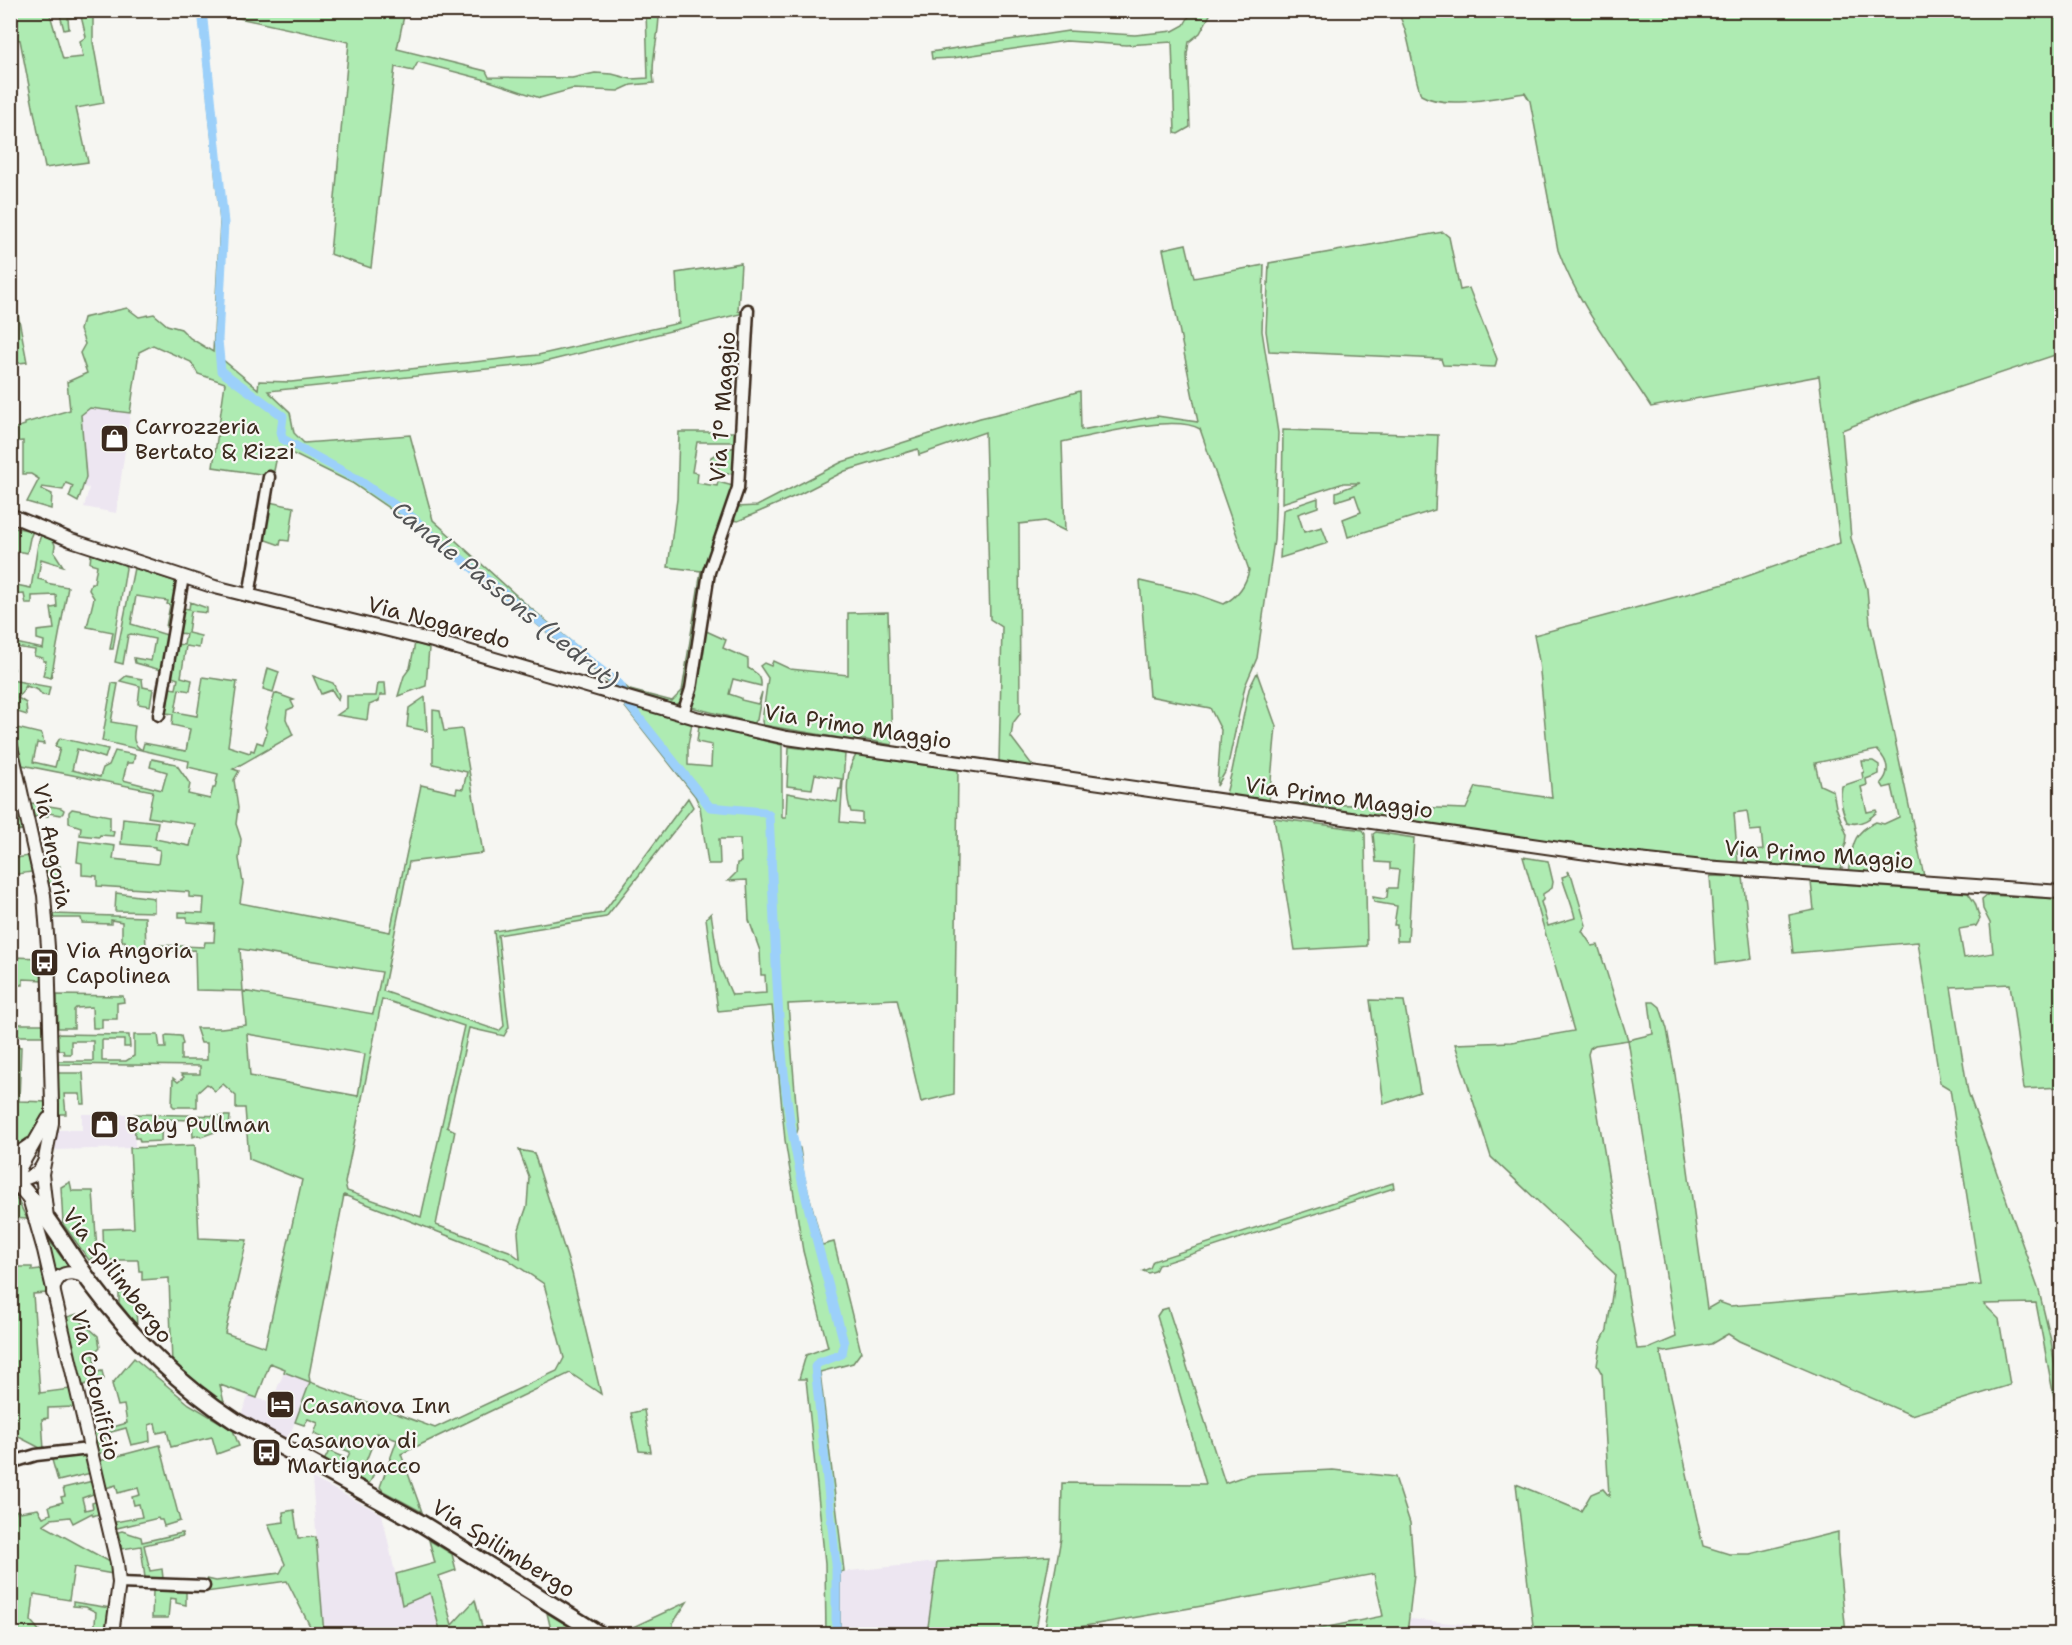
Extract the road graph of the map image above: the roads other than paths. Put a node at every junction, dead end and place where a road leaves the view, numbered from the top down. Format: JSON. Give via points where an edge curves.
{"nodes":[{"id":1,"x":748,"y":310,"type":"dead end"},
{"id":2,"x":269,"y":477,"type":"dead end"},
{"id":3,"x":10,"y":515,"type":"edge"},
{"id":4,"x":10,"y":524,"type":"edge"},
{"id":5,"x":31,"y":524,"type":"junction"},
{"id":6,"x":183,"y":577,"type":"junction"},
{"id":7,"x":249,"y":596,"type":"junction"},
{"id":8,"x":624,"y":696,"type":"joint"},
{"id":9,"x":683,"y":714,"type":"junction"},
{"id":10,"x":159,"y":715,"type":"dead end"},
{"id":11,"x":10,"y":742,"type":"edge"},
{"id":12,"x":2061,"y":892,"type":"edge"},
{"id":13,"x":52,"y":1104,"type":"junction"},
{"id":14,"x":38,"y":1139,"type":"junction"},
{"id":15,"x":10,"y":1160,"type":"edge"},
{"id":16,"x":43,"y":1163,"type":"junction"},
{"id":17,"x":13,"y":1179,"type":"edge"},
{"id":18,"x":29,"y":1197,"type":"junction"},
{"id":19,"x":47,"y":1222,"type":"junction"},
{"id":20,"x":87,"y":1278,"type":"junction"},
{"id":21,"x":53,"y":1294,"type":"junction"},
{"id":22,"x":89,"y":1449,"type":"junction"},
{"id":23,"x":10,"y":1462,"type":"edge"},
{"id":24,"x":118,"y":1583,"type":"junction"},
{"id":25,"x":204,"y":1586,"type":"dead end"},
{"id":26,"x":112,"y":1635,"type":"edge"},
{"id":27,"x":599,"y":1635,"type":"edge"}],
"edges":[{"from":1,"to":9,"type":"street","name":"Via 1° Maggio","via":[[738,488],[709,572],[691,689]]},
{"from":2,"to":7,"type":"street"},
{"from":3,"to":5,"type":"street","name":"Via Nogaredo"},
{"from":4,"to":5,"type":"street","name":"Via Nogaredo"},
{"from":5,"to":6,"type":"street","name":"Via Nogaredo"},
{"from":6,"to":7,"type":"street","name":"Via Nogaredo"},
{"from":6,"to":10,"type":"street"},
{"from":7,"to":8,"type":"street","name":"Via Nogaredo","via":[[433,641]]},
{"from":8,"to":9,"type":"street","name":"Via Primo Maggio"},
{"from":9,"to":12,"type":"street","name":"Via Primo Maggio","via":[[799,740],[1629,859]]},
{"from":11,"to":13,"type":"street","name":"Via Angoria","via":[[44,895]]},
{"from":13,"to":14,"type":"street","name":"Via Angoria"},
{"from":13,"to":16,"type":"street","name":"Via Angoria"},
{"from":14,"to":15,"type":"street","name":"Via Angoria"},
{"from":14,"to":17,"type":"street","name":"Via Angoria"},
{"from":16,"to":17,"type":"street","via":[[33,1176]]},
{"from":16,"to":19,"type":"street","name":"Via Angoria"},
{"from":17,"to":18,"type":"main road","name":"Via Spilimbergo"},
{"from":18,"to":19,"type":"main road","name":"Via Spilimbergo"},
{"from":18,"to":21,"type":"street","name":"Via Cotonificio"},
{"from":19,"to":20,"type":"main road","name":"Via Spilimbergo"},
{"from":20,"to":21,"type":"street","name":"Via Cotonificio","via":[[66,1272],[56,1280]]},
{"from":20,"to":27,"type":"main road","name":"Via Spilimbergo","via":[[155,1359],[207,1403],[419,1522]]},
{"from":21,"to":22,"type":"street","name":"Via Cotonificio"},
{"from":22,"to":23,"type":"street"},
{"from":22,"to":24,"type":"street","name":"Via Cotonificio","via":[[117,1563]]},
{"from":24,"to":25,"type":"street"},
{"from":24,"to":26,"type":"street","name":"Via Cotonificio"}]}
